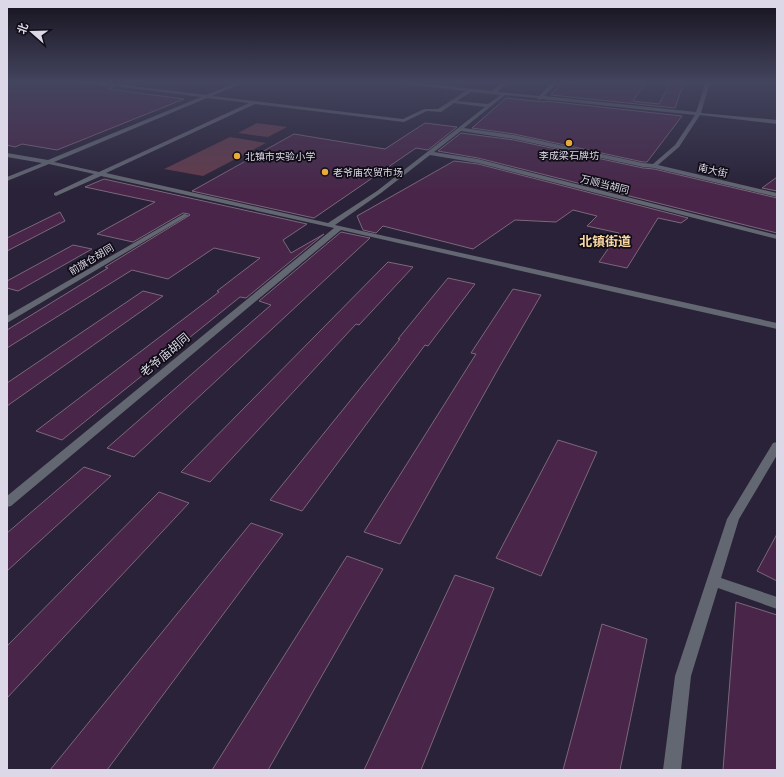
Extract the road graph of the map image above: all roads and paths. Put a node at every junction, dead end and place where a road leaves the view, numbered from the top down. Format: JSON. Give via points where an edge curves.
{"nodes":[{"id":1,"x":154,"y":118,"type":"edge"},
{"id":2,"x":221,"y":118,"type":"edge"},
{"id":3,"x":381,"y":118,"type":"edge"},
{"id":4,"x":409,"y":118,"type":"edge"},
{"id":5,"x":474,"y":118,"type":"edge"},
{"id":6,"x":695,"y":118,"type":"edge"},
{"id":7,"x":740,"y":118,"type":"edge"},
{"id":8,"x":777,"y":122,"type":"edge"},
{"id":9,"x":460,"y":129,"type":"junction"},
{"id":10,"x":429,"y":152,"type":"junction"},
{"id":11,"x":7,"y":155,"type":"edge"},
{"id":12,"x":48,"y":162,"type":"junction"},
{"id":13,"x":654,"y":166,"type":"junction"},
{"id":14,"x":102,"y":174,"type":"junction"},
{"id":15,"x":7,"y":179,"type":"edge"},
{"id":16,"x":56,"y":194,"type":"dead end"},
{"id":17,"x":777,"y":196,"type":"edge"},
{"id":18,"x":186,"y":215,"type":"dead end"},
{"id":19,"x":330,"y":225,"type":"junction"},
{"id":20,"x":340,"y":228,"type":"junction"},
{"id":21,"x":777,"y":237,"type":"edge"},
{"id":22,"x":7,"y":320,"type":"edge"},
{"id":23,"x":777,"y":326,"type":"edge"},
{"id":24,"x":777,"y":446,"type":"edge"},
{"id":25,"x":7,"y":503,"type":"edge"},
{"id":26,"x":713,"y":581,"type":"junction"},
{"id":27,"x":777,"y":603,"type":"edge"},
{"id":28,"x":672,"y":770,"type":"edge"}],
"edges":[{"from":1,"to":12,"type":"street"},
{"from":2,"to":14,"type":"street"},
{"from":3,"to":4,"type":"street","via":[[404,121]]},
{"from":5,"to":9,"type":"street"},
{"from":6,"to":13,"type":"street","via":[[677,146]]},
{"from":7,"to":8,"type":"street"},
{"from":9,"to":10,"type":"street"},
{"from":9,"to":13,"type":"street","name":"南大街","via":[[514,137]]},
{"from":10,"to":19,"type":"street","via":[[379,192]]},
{"from":10,"to":21,"type":"street","name":"万顺当胡同","via":[[478,161]]},
{"from":11,"to":12,"type":"street"},
{"from":12,"to":14,"type":"street"},
{"from":12,"to":15,"type":"street"},
{"from":13,"to":17,"type":"street","name":"南大街"},
{"from":14,"to":16,"type":"street"},
{"from":14,"to":19,"type":"street"},
{"from":18,"to":22,"type":"street","name":"前旗仓胡同"},
{"from":19,"to":20,"type":"street"},
{"from":20,"to":23,"type":"street"},
{"from":20,"to":25,"type":"street","name":"老爷庙胡同"},
{"from":24,"to":26,"type":"street","via":[[733,519]]},
{"from":26,"to":27,"type":"street"},
{"from":26,"to":28,"type":"street","via":[[683,676]]}]}
